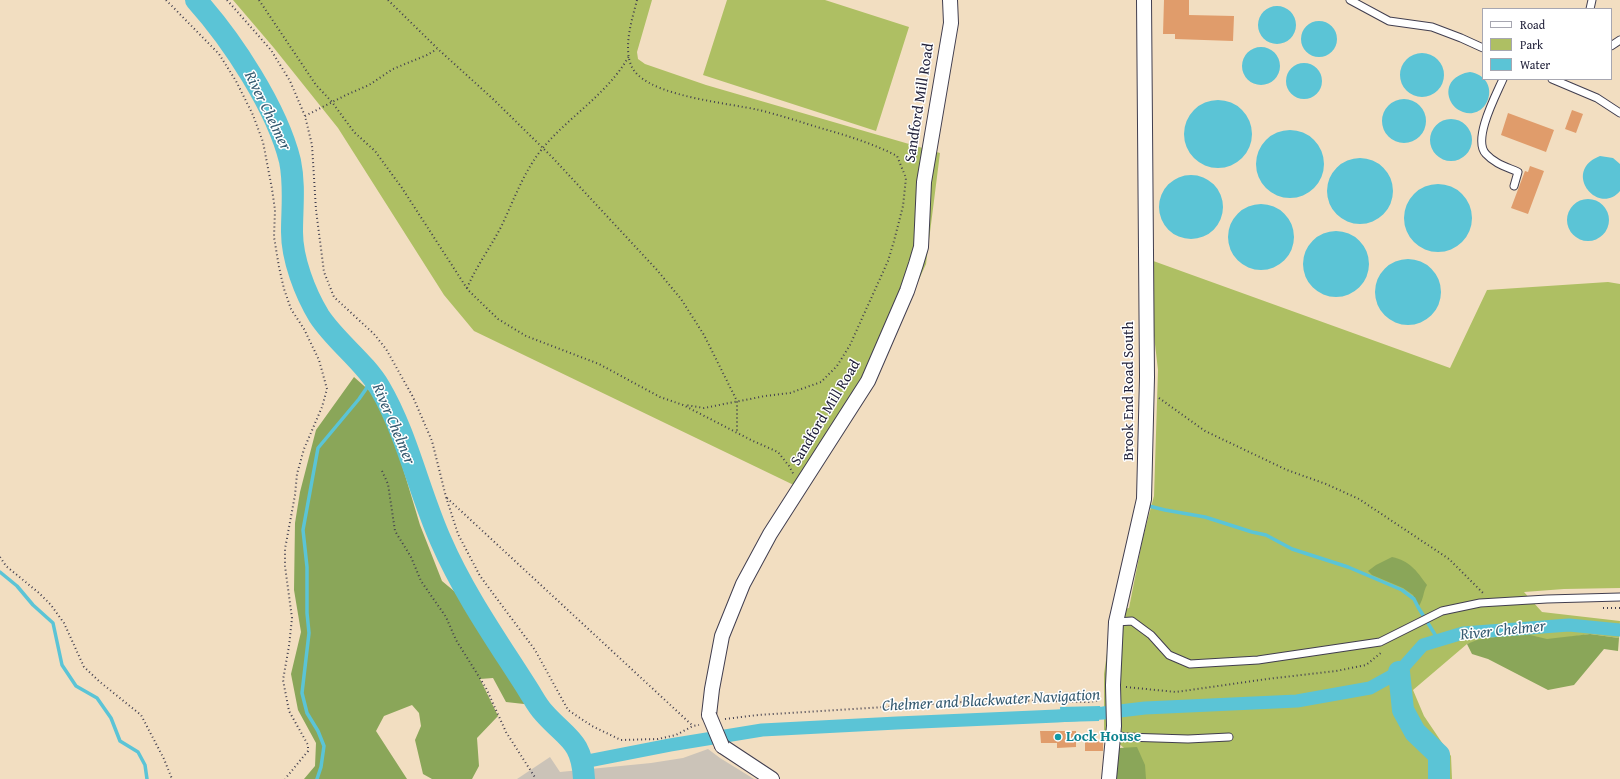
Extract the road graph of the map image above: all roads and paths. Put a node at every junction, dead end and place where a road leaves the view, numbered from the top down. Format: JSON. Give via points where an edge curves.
{"nodes":[{"id":1,"x":166,"y":0,"type":"edge"},
{"id":2,"x":227,"y":0,"type":"edge"},
{"id":3,"x":260,"y":0,"type":"edge"},
{"id":4,"x":388,"y":0,"type":"edge"},
{"id":5,"x":638,"y":0,"type":"edge"},
{"id":6,"x":950,"y":0,"type":"edge"},
{"id":7,"x":1144,"y":0,"type":"edge"},
{"id":8,"x":1350,"y":0,"type":"edge"},
{"id":9,"x":1482,"y":48,"type":"edge"},
{"id":10,"x":437,"y":49,"type":"junction"},
{"id":11,"x":630,"y":55,"type":"junction"},
{"id":12,"x":1502,"y":80,"type":"edge"},
{"id":13,"x":1565,"y":81,"type":"edge"},
{"id":14,"x":332,"y":102,"type":"junction"},
{"id":15,"x":1620,"y":113,"type":"edge"},
{"id":16,"x":305,"y":116,"type":"junction"},
{"id":17,"x":543,"y":148,"type":"junction"},
{"id":18,"x":1514,"y":186,"type":"dead end"},
{"id":19,"x":467,"y":288,"type":"junction"},
{"id":20,"x":1147,"y":392,"type":"junction"},
{"id":21,"x":737,"y":401,"type":"junction"},
{"id":22,"x":682,"y":405,"type":"junction"},
{"id":23,"x":737,"y":433,"type":"junction"},
{"id":24,"x":382,"y":471,"type":"dead end"},
{"id":25,"x":801,"y":488,"type":"junction"},
{"id":26,"x":446,"y":497,"type":"junction"},
{"id":27,"x":0,"y":557,"type":"edge"},
{"id":28,"x":1620,"y":597,"type":"edge"},
{"id":29,"x":1492,"y":602,"type":"junction"},
{"id":30,"x":1116,"y":622,"type":"junction"},
{"id":31,"x":1384,"y":650,"type":"dead end"},
{"id":32,"x":1113,"y":698,"type":"junction"},
{"id":33,"x":710,"y":720,"type":"junction"},
{"id":34,"x":693,"y":726,"type":"junction"},
{"id":35,"x":1113,"y":730,"type":"junction"},
{"id":36,"x":1228,"y":737,"type":"dead end"},
{"id":37,"x":172,"y":779,"type":"edge"},
{"id":38,"x":285,"y":779,"type":"edge"},
{"id":39,"x":536,"y":779,"type":"edge"},
{"id":40,"x":772,"y":779,"type":"edge"},
{"id":41,"x":1109,"y":779,"type":"edge"}],
"edges":[{"from":1,"to":38,"type":"path","via":[[219,54],[253,115],[263,142],[272,188],[275,210],[274,237],[284,289],[291,310],[304,329],[319,360],[327,390],[297,474],[285,549],[292,618],[283,680],[288,711],[308,745],[308,751]]},
{"from":2,"to":16,"type":"path","via":[[271,50],[290,81]]},
{"from":3,"to":14,"type":"path","via":[[316,85]]},
{"from":4,"to":10,"type":"path"},
{"from":5,"to":11,"type":"path","via":[[628,43]]},
{"from":6,"to":25,"type":"street","name":"Sandford Mill Road","via":[[950,23],[924,182],[921,247],[916,264],[868,381]]},
{"from":7,"to":20,"type":"street","name":"Brook End Road South"},
{"from":8,"to":9,"type":"lane","via":[[1389,22],[1432,27]]},
{"from":10,"to":14,"type":"path"},
{"from":10,"to":17,"type":"path"},
{"from":11,"to":17,"type":"path","via":[[597,97]]},
{"from":11,"to":21,"type":"path","via":[[631,64],[638,75],[656,86],[677,94],[777,115],[878,146],[897,156],[906,178],[903,206],[888,261],[850,345],[837,366],[822,382],[790,393]]},
{"from":12,"to":18,"type":"lane","via":[[1482,129],[1482,143],[1485,153],[1498,164],[1518,172]]},
{"from":13,"to":15,"type":"lane"},
{"from":14,"to":16,"type":"path"},
{"from":14,"to":19,"type":"path","via":[[354,132],[375,151],[402,188]]},
{"from":16,"to":26,"type":"path","via":[[312,146],[316,210],[326,278],[334,297],[374,334],[386,349],[403,380],[432,441]]},
{"from":17,"to":19,"type":"path","via":[[528,168],[494,240]]},
{"from":17,"to":21,"type":"path","via":[[681,299],[704,335]]},
{"from":19,"to":22,"type":"path","via":[[498,319],[526,336],[599,364],[660,397]]},
{"from":20,"to":29,"type":"path","via":[[1164,399],[1205,431],[1287,470],[1359,499],[1449,559]]},
{"from":20,"to":30,"type":"street","name":"Brook End Road South","via":[[1144,499]]},
{"from":21,"to":22,"type":"path","via":[[704,408]]},
{"from":21,"to":23,"type":"path"},
{"from":22,"to":23,"type":"path"},
{"from":23,"to":25,"type":"path","via":[[778,452],[790,466]]},
{"from":24,"to":39,"type":"path","via":[[388,484],[395,531],[411,557],[421,581],[446,617],[456,640],[486,688],[506,732]]},
{"from":25,"to":33,"type":"street","name":"Sandford Mill Road","via":[[770,534],[731,611],[722,636],[712,689]]},
{"from":26,"to":34,"type":"path"},
{"from":26,"to":34,"type":"path","via":[[458,534],[480,576],[535,650],[568,710],[592,726],[621,740],[658,739],[676,735]]},
{"from":27,"to":37,"type":"path","via":[[6,566],[51,605],[64,623],[84,668],[141,715]]},
{"from":28,"to":29,"type":"lane"},
{"from":29,"to":30,"type":"lane","via":[[1442,611],[1380,642],[1258,660],[1190,664],[1169,655],[1151,635],[1132,621]]},
{"from":30,"to":32,"type":"street","name":"Brook End Road South"},
{"from":31,"to":32,"type":"path","via":[[1366,665],[1336,671],[1266,678],[1176,692],[1127,687]]},
{"from":32,"to":33,"type":"path","via":[[1089,702],[994,700]]},
{"from":32,"to":35,"type":"street","name":"Brook End Road South"},
{"from":33,"to":34,"type":"path"},
{"from":33,"to":40,"type":"street","name":"Sandford Mill Road","bridge":true,"via":[[722,746]]},
{"from":35,"to":36,"type":"lane","via":[[1125,737]]},
{"from":35,"to":41,"type":"street","name":"Brook End Road South"}]}
